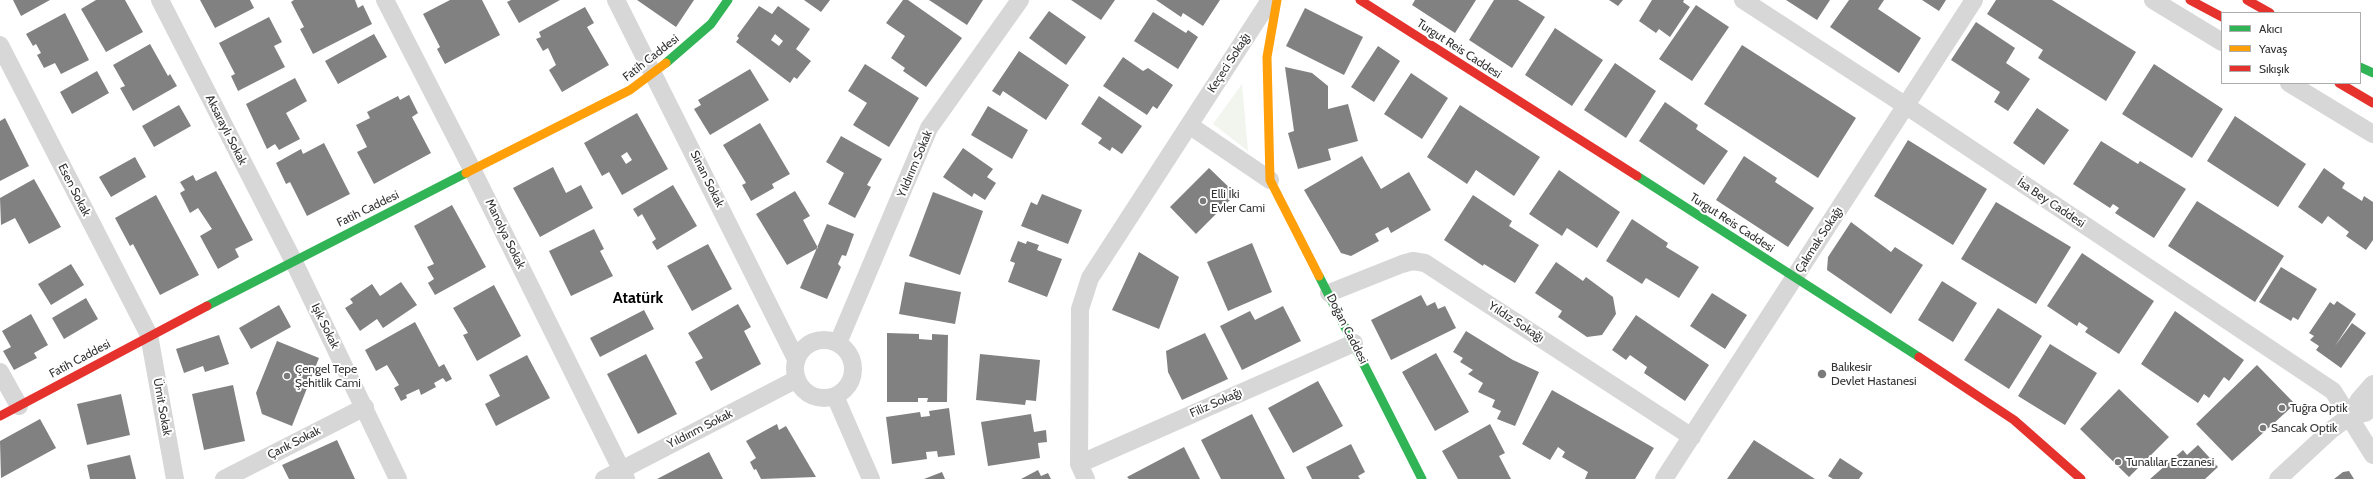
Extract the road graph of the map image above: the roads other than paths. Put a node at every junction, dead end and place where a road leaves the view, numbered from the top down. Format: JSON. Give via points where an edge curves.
{"nodes":[{"id":1,"x":160,"y":0,"type":"edge"},
{"id":2,"x":385,"y":0,"type":"edge"},
{"id":3,"x":616,"y":0,"type":"edge"},
{"id":4,"x":728,"y":0,"type":"edge"},
{"id":5,"x":1020,"y":0,"type":"edge"},
{"id":6,"x":1270,"y":0,"type":"edge"},
{"id":7,"x":1277,"y":0,"type":"edge"},
{"id":8,"x":1360,"y":0,"type":"edge"},
{"id":9,"x":1743,"y":0,"type":"edge"},
{"id":10,"x":1974,"y":0,"type":"edge"},
{"id":11,"x":2153,"y":0,"type":"edge"},
{"id":12,"x":2190,"y":0,"type":"edge"},
{"id":13,"x":2247,"y":0,"type":"edge"},
{"id":14,"x":2268,"y":12,"type":"edge"},
{"id":15,"x":2221,"y":16,"type":"edge"},
{"id":16,"x":2221,"y":41,"type":"edge"},
{"id":17,"x":0,"y":45,"type":"edge"},
{"id":18,"x":2361,"y":67,"type":"edge"},
{"id":19,"x":654,"y":73,"type":"junction"},
{"id":20,"x":2373,"y":73,"type":"edge"},
{"id":21,"x":2291,"y":84,"type":"edge"},
{"id":22,"x":2341,"y":84,"type":"edge"},
{"id":23,"x":2373,"y":103,"type":"edge"},
{"id":24,"x":1906,"y":106,"type":"junction"},
{"id":25,"x":1189,"y":125,"type":"junction"},
{"id":26,"x":2373,"y":134,"type":"edge"},
{"id":27,"x":473,"y":171,"type":"junction"},
{"id":28,"x":1270,"y":180,"type":"junction"},
{"id":29,"x":293,"y":260,"type":"junction"},
{"id":30,"x":1795,"y":276,"type":"junction"},
{"id":31,"x":1329,"y":293,"type":"junction"},
{"id":32,"x":149,"y":335,"type":"junction"},
{"id":33,"x":838,"y":343,"type":"junction"},
{"id":34,"x":1354,"y":343,"type":"junction"},
{"id":35,"x":796,"y":359,"type":"junction"},
{"id":36,"x":0,"y":372,"type":"edge"},
{"id":37,"x":797,"y":379,"type":"junction"},
{"id":38,"x":2373,"y":384,"type":"edge"},
{"id":39,"x":835,"y":396,"type":"junction"},
{"id":40,"x":19,"y":406,"type":"junction"},
{"id":41,"x":365,"y":407,"type":"junction"},
{"id":42,"x":2373,"y":407,"type":"edge"},
{"id":43,"x":0,"y":416,"type":"edge"},
{"id":44,"x":2350,"y":416,"type":"junction"},
{"id":45,"x":1692,"y":437,"type":"junction"},
{"id":46,"x":2373,"y":455,"type":"edge"},
{"id":47,"x":1082,"y":472,"type":"edge"},
{"id":48,"x":624,"y":474,"type":"edge"},
{"id":49,"x":175,"y":479,"type":"edge"},
{"id":50,"x":224,"y":479,"type":"edge"},
{"id":51,"x":398,"y":479,"type":"edge"},
{"id":52,"x":604,"y":479,"type":"edge"},
{"id":53,"x":871,"y":479,"type":"edge"},
{"id":54,"x":1422,"y":479,"type":"edge"},
{"id":55,"x":1664,"y":479,"type":"edge"},
{"id":56,"x":2081,"y":479,"type":"edge"},
{"id":57,"x":2278,"y":479,"type":"edge"}],
"edges":[{"from":1,"to":29,"type":"street","name":"Aksaraylı Sokak"},
{"from":2,"to":27,"type":"street","name":"Manolya Sokak"},
{"from":3,"to":19,"type":"street","name":"Sinan Sokak"},
{"from":4,"to":19,"type":"main road","name":"Fatih Caddesi","via":[[711,24]]},
{"from":5,"to":33,"type":"street","name":"Yıldırım Sokak","via":[[929,128]]},
{"from":6,"to":25,"type":"street","name":"Keçeci Sokağı"},
{"from":7,"to":28,"type":"main road","name":"Doğan Caddesi","via":[[1267,57]]},
{"from":8,"to":30,"type":"main road","name":"Turgut Reis Caddesi"},
{"from":9,"to":24,"type":"street","name":"İsa Bey Caddesi"},
{"from":10,"to":24,"type":"street","name":"Çakmak Sokağı"},
{"from":11,"to":16,"type":"street"},
{"from":12,"to":15,"type":"main road"},
{"from":13,"to":14,"type":"main road"},
{"from":17,"to":32,"type":"street","name":"Esen Sokak"},
{"from":18,"to":20,"type":"main road"},
{"from":19,"to":27,"type":"main road","name":"Fatih Caddesi","via":[[630,90]]},
{"from":19,"to":35,"type":"street","name":"Sinan Sokak"},
{"from":21,"to":26,"type":"street"},
{"from":22,"to":23,"type":"main road"},
{"from":24,"to":30,"type":"street","name":"Çakmak Sokağı"},
{"from":24,"to":44,"type":"street","name":"İsa Bey Caddesi","via":[[2334,391]]},
{"from":25,"to":28,"type":"street","name":"Doğan Caddesi"},
{"from":25,"to":47,"type":"street","name":"Keçeci Sokağı","via":[[1090,278],[1080,309]]},
{"from":27,"to":29,"type":"main road","name":"Fatih Caddesi"},
{"from":27,"to":48,"type":"street","name":"Manolya Sokak"},
{"from":28,"to":31,"type":"main road","name":"Doğan Caddesi"},
{"from":29,"to":32,"type":"main road","name":"Fatih Caddesi"},
{"from":29,"to":41,"type":"street","name":"Işık Sokak"},
{"from":30,"to":45,"type":"street","name":"Çakmak Sokağı"},
{"from":30,"to":56,"type":"main road","name":"Turgut Reis Caddesi","via":[[2014,420]]},
{"from":31,"to":34,"type":"main road","name":"Doğan Caddesi"},
{"from":31,"to":45,"type":"street","name":"Yıldız Sokağı","via":[[1402,264],[1413,261],[1425,263]]},
{"from":32,"to":40,"type":"main road","name":"Fatih Caddesi"},
{"from":32,"to":49,"type":"street","name":"Ümit Sokak"},
{"from":33,"to":35,"type":"street","via":[[829,340],[809,343]]},
{"from":33,"to":39,"type":"street","via":[[846,349],[853,367],[849,384]]},
{"from":34,"to":47,"type":"street","name":"Filiz Sokağı"},
{"from":34,"to":54,"type":"main road","name":"Doğan Caddesi"},
{"from":35,"to":37,"type":"street"},
{"from":36,"to":40,"type":"street"},
{"from":37,"to":39,"type":"street","via":[[802,388],[817,397]]},
{"from":37,"to":48,"type":"street","name":"Yıldırım Sokak"},
{"from":38,"to":44,"type":"street","via":[[2358,400]]},
{"from":39,"to":53,"type":"street"},
{"from":40,"to":43,"type":"main road","name":"Fatih Caddesi"},
{"from":41,"to":50,"type":"street","name":"Çarık Sokak"},
{"from":41,"to":51,"type":"street","name":"Işık Sokak"},
{"from":42,"to":44,"type":"street","via":[[2364,413]]},
{"from":44,"to":46,"type":"street","name":"İsa Bey Caddesi"},
{"from":44,"to":57,"type":"street"},
{"from":45,"to":55,"type":"street","name":"Çakmak Sokağı"},
{"from":48,"to":52,"type":"street","name":"Yıldırım Sokak"}]}
